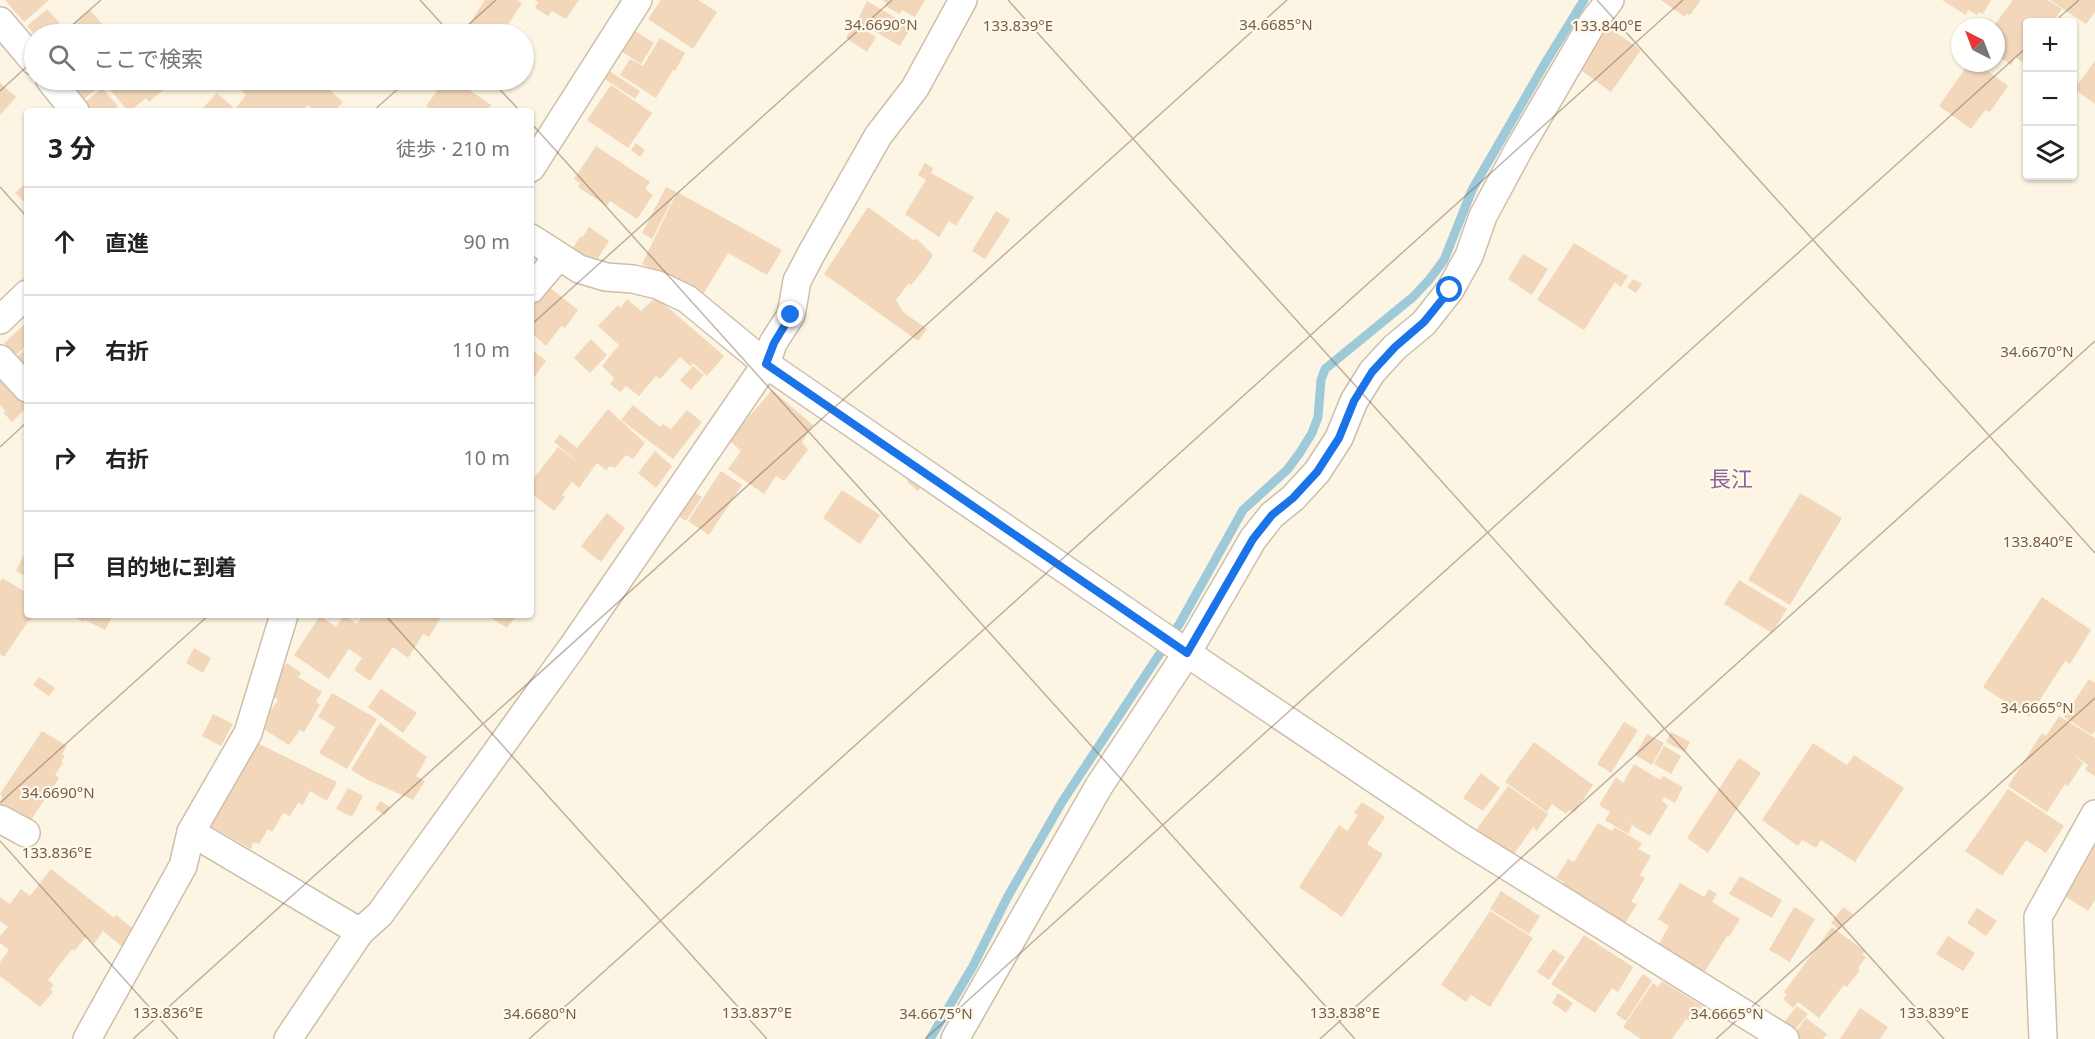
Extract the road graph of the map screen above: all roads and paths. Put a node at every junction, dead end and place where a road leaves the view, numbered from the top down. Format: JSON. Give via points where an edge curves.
{"nodes":[{"id":1,"x":638,"y":0,"type":"edge"},
{"id":2,"x":963,"y":0,"type":"edge"},
{"id":3,"x":1610,"y":0,"type":"edge"},
{"id":4,"x":0,"y":21,"type":"edge"},
{"id":5,"x":24,"y":49,"type":"edge"},
{"id":6,"x":58,"y":90,"type":"edge"},
{"id":7,"x":73,"y":108,"type":"edge"},
{"id":8,"x":534,"y":163,"type":"edge"},
{"id":9,"x":534,"y":239,"type":"edge"},
{"id":10,"x":558,"y":257,"type":"junction"},
{"id":11,"x":534,"y":285,"type":"edge"},
{"id":12,"x":24,"y":297,"type":"edge"},
{"id":13,"x":0,"y":320,"type":"edge"},
{"id":14,"x":0,"y":359,"type":"edge"},
{"id":15,"x":766,"y":364,"type":"junction"},
{"id":16,"x":24,"y":385,"type":"edge"},
{"id":17,"x":283,"y":618,"type":"edge"},
{"id":18,"x":1187,"y":653,"type":"junction"},
{"id":19,"x":2095,"y":814,"type":"edge"},
{"id":20,"x":0,"y":819,"type":"edge"},
{"id":21,"x":191,"y":831,"type":"junction"},
{"id":22,"x":26,"y":832,"type":"dead end"},
{"id":23,"x":360,"y":932,"type":"junction"},
{"id":24,"x":87,"y":1039,"type":"edge"},
{"id":25,"x":288,"y":1039,"type":"edge"},
{"id":26,"x":955,"y":1039,"type":"edge"},
{"id":27,"x":1785,"y":1039,"type":"edge"},
{"id":28,"x":2043,"y":1039,"type":"edge"}],
"edges":[{"from":1,"to":8,"type":"street"},
{"from":2,"to":15,"type":"street","via":[[915,88],[878,136],[810,256],[797,281],[791,315]]},
{"from":3,"to":18,"type":"street","via":[[1593,22],[1519,149],[1450,290],[1424,322],[1372,372],[1317,472],[1253,539]]},
{"from":4,"to":5,"type":"street"},
{"from":6,"to":7,"type":"street"},
{"from":9,"to":10,"type":"street"},
{"from":10,"to":11,"type":"street"},
{"from":10,"to":15,"type":"street","via":[[579,269],[658,285],[687,299]]},
{"from":12,"to":13,"type":"street"},
{"from":14,"to":16,"type":"street"},
{"from":15,"to":18,"type":"street"},
{"from":15,"to":23,"type":"street","via":[[573,646],[380,914]]},
{"from":17,"to":21,"type":"street","via":[[248,733]]},
{"from":18,"to":26,"type":"street","via":[[1099,786]]},
{"from":18,"to":27,"type":"street","via":[[1462,838]]},
{"from":19,"to":28,"type":"street","via":[[2038,917]]},
{"from":20,"to":22,"type":"street"},
{"from":21,"to":23,"type":"street"},
{"from":21,"to":24,"type":"street","via":[[183,866]]},
{"from":23,"to":25,"type":"street"}]}
